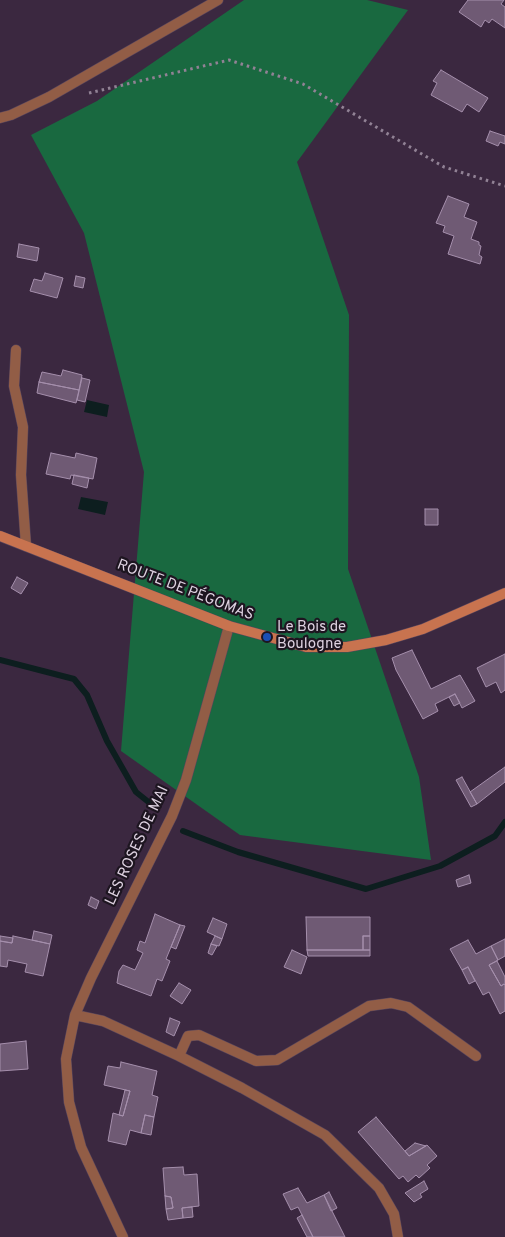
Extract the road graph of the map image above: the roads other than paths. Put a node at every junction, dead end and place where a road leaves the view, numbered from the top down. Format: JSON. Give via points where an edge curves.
{"nodes":[{"id":1,"x":218,"y":0,"type":"edge"},
{"id":2,"x":0,"y":118,"type":"edge"},
{"id":3,"x":16,"y":350,"type":"dead end"},
{"id":4,"x":0,"y":536,"type":"edge"},
{"id":5,"x":26,"y":546,"type":"junction"},
{"id":6,"x":505,"y":593,"type":"edge"},
{"id":7,"x":229,"y":626,"type":"junction"},
{"id":8,"x":76,"y":1016,"type":"junction"},
{"id":9,"x":179,"y":1056,"type":"junction"},
{"id":10,"x":476,"y":1056,"type":"dead end"},
{"id":11,"x":123,"y":1237,"type":"edge"},
{"id":12,"x":398,"y":1237,"type":"edge"}],
"edges":[{"from":1,"to":2,"type":"street","via":[[49,97]]},
{"from":3,"to":5,"type":"street","via":[[14,386],[23,426],[21,475]]},
{"from":4,"to":5,"type":"main road","name":"ROUTE DE PÉGOMAS"},
{"from":5,"to":7,"type":"main road","name":"ROUTE DE PÉGOMAS"},
{"from":6,"to":7,"type":"main road","name":"ROUTE DE PÉGOMAS","via":[[423,629],[347,647],[306,647]]},
{"from":7,"to":8,"type":"street","name":"LES ROSES DE MAI","via":[[186,780],[172,816],[91,978]]},
{"from":8,"to":9,"type":"street","via":[[103,1021]]},
{"from":8,"to":11,"type":"street","name":"LES ROSES DE MAI","via":[[66,1059],[68,1102],[81,1147]]},
{"from":9,"to":10,"type":"street","via":[[188,1036],[199,1035],[256,1061],[277,1060],[369,1006],[391,1002],[408,1007]]},
{"from":9,"to":12,"type":"street","via":[[325,1136],[379,1188],[394,1214]]}]}
